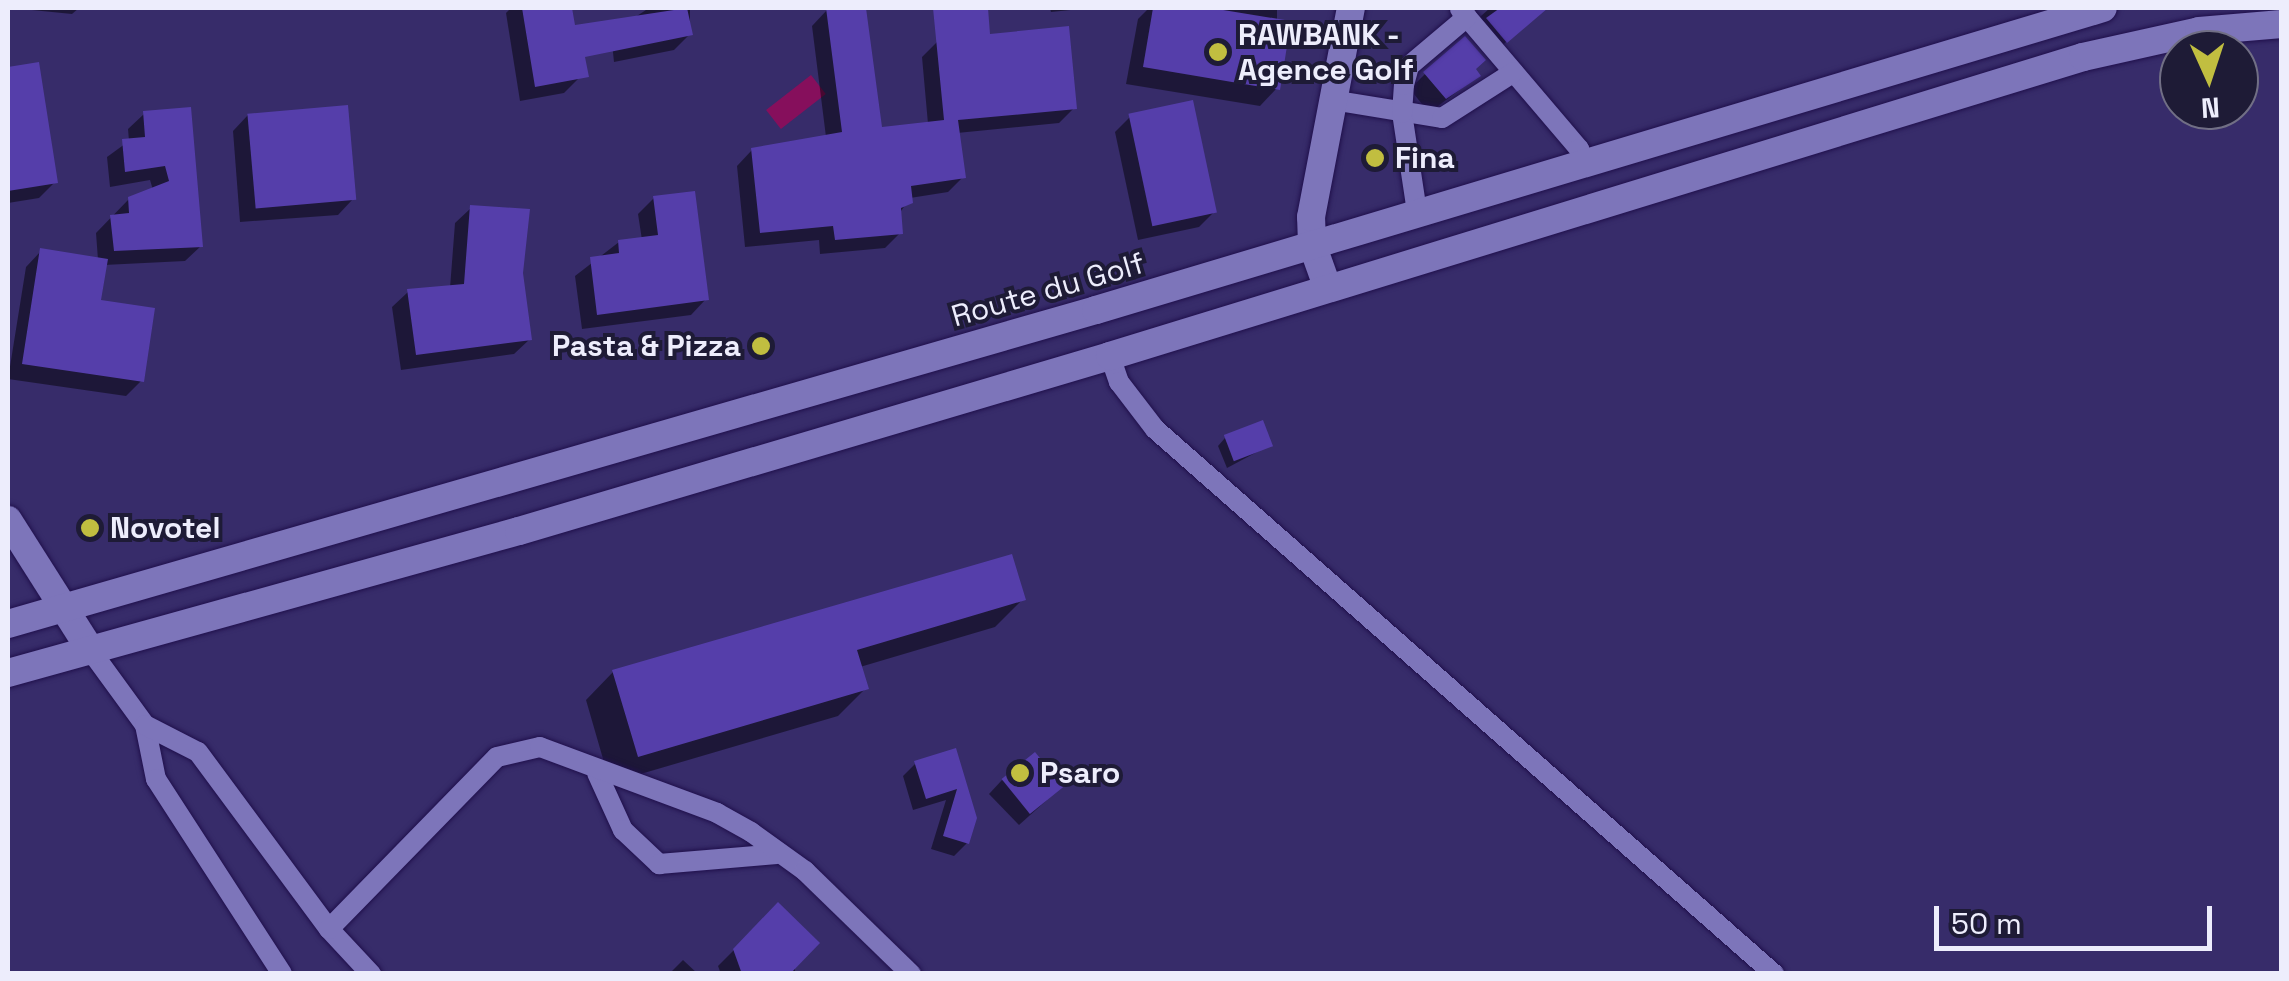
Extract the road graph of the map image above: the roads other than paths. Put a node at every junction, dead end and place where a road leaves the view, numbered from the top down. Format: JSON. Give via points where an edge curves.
{"nodes":[{"id":1,"x":1351,"y":8,"type":"edge"},
{"id":2,"x":2103,"y":8,"type":"edge"},
{"id":3,"x":1463,"y":12,"type":"edge"},
{"id":4,"x":2282,"y":24,"type":"edge"},
{"id":5,"x":1514,"y":72,"type":"junction"},
{"id":6,"x":1332,"y":100,"type":"junction"},
{"id":7,"x":1402,"y":113,"type":"junction"},
{"id":8,"x":1584,"y":162,"type":"junction"},
{"id":9,"x":1417,"y":212,"type":"junction"},
{"id":10,"x":1312,"y":244,"type":"junction"},
{"id":11,"x":1327,"y":286,"type":"junction"},
{"id":12,"x":1096,"y":310,"type":"junction"},
{"id":13,"x":1110,"y":356,"type":"junction"},
{"id":14,"x":8,"y":520,"type":"edge"},
{"id":15,"x":64,"y":610,"type":"junction"},
{"id":16,"x":8,"y":624,"type":"edge"},
{"id":17,"x":91,"y":651,"type":"junction"},
{"id":18,"x":8,"y":673,"type":"edge"},
{"id":19,"x":145,"y":725,"type":"junction"},
{"id":20,"x":597,"y":773,"type":"junction"},
{"id":21,"x":777,"y":854,"type":"junction"},
{"id":22,"x":329,"y":929,"type":"junction"},
{"id":23,"x":282,"y":974,"type":"edge"},
{"id":24,"x":371,"y":974,"type":"edge"},
{"id":25,"x":911,"y":974,"type":"edge"},
{"id":26,"x":1774,"y":974,"type":"edge"}],
"edges":[{"from":1,"to":6,"type":"main road"},
{"from":2,"to":8,"type":"main road","name":"Route du Golf"},
{"from":3,"to":5,"type":"lane"},
{"from":3,"to":7,"type":"lane","via":[[1409,66]]},
{"from":4,"to":11,"type":"main road","via":[[2198,31],[2083,57]]},
{"from":5,"to":7,"type":"lane","via":[[1442,118]]},
{"from":5,"to":8,"type":"lane","via":[[1580,148]]},
{"from":6,"to":7,"type":"lane"},
{"from":6,"to":10,"type":"main road"},
{"from":7,"to":9,"type":"lane"},
{"from":8,"to":9,"type":"main road","name":"Route du Golf"},
{"from":9,"to":10,"type":"main road","name":"Route du Golf"},
{"from":10,"to":11,"type":"main road"},
{"from":10,"to":12,"type":"main road","name":"Route du Golf"},
{"from":11,"to":13,"type":"main road"},
{"from":12,"to":13,"type":"main road"},
{"from":12,"to":15,"type":"main road","name":"Route du Golf"},
{"from":13,"to":17,"type":"main road"},
{"from":13,"to":26,"type":"lane","via":[[1119,382],[1155,430]]},
{"from":14,"to":15,"type":"main road"},
{"from":15,"to":16,"type":"main road","name":"Route du Golf"},
{"from":15,"to":17,"type":"main road"},
{"from":17,"to":18,"type":"main road"},
{"from":17,"to":19,"type":"lane"},
{"from":19,"to":22,"type":"lane","via":[[198,752]]},
{"from":19,"to":23,"type":"lane","via":[[156,779]]},
{"from":20,"to":21,"type":"lane","via":[[717,813]]},
{"from":20,"to":21,"type":"lane","via":[[623,830],[659,864]]},
{"from":20,"to":22,"type":"lane","via":[[540,747],[498,757]]},
{"from":21,"to":25,"type":"lane","via":[[805,871]]},
{"from":22,"to":24,"type":"lane"}]}
